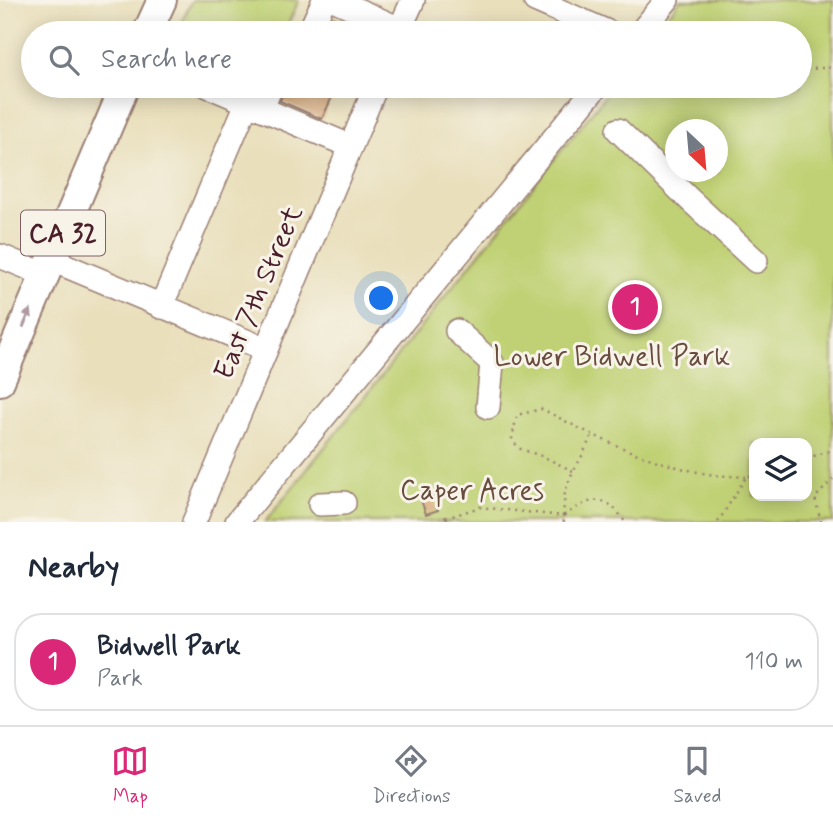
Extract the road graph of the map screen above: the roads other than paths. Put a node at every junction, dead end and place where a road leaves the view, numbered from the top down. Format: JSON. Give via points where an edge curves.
{"nodes":[{"id":1,"x":162,"y":0,"type":"edge"},
{"id":2,"x":324,"y":0,"type":"edge"},
{"id":3,"x":335,"y":0,"type":"edge"},
{"id":4,"x":413,"y":0,"type":"edge"},
{"id":5,"x":535,"y":0,"type":"edge"},
{"id":6,"x":667,"y":0,"type":"edge"},
{"id":7,"x":570,"y":7,"type":"edge"},
{"id":8,"x":153,"y":21,"type":"edge"},
{"id":9,"x":314,"y":21,"type":"edge"},
{"id":10,"x":378,"y":21,"type":"edge"},
{"id":11,"x":404,"y":21,"type":"edge"},
{"id":12,"x":592,"y":21,"type":"edge"},
{"id":13,"x":650,"y":21,"type":"edge"},
{"id":14,"x":120,"y":98,"type":"edge"},
{"id":15,"x":236,"y":98,"type":"edge"},
{"id":16,"x":261,"y":98,"type":"edge"},
{"id":17,"x":371,"y":98,"type":"edge"},
{"id":18,"x":587,"y":98,"type":"edge"},
{"id":19,"x":254,"y":106,"type":"junction"},
{"id":20,"x":618,"y":130,"type":"dead end"},
{"id":21,"x":350,"y":146,"type":"junction"},
{"id":22,"x":0,"y":256,"type":"edge"},
{"id":23,"x":756,"y":261,"type":"dead end"},
{"id":24,"x":49,"y":267,"type":"junction"},
{"id":25,"x":161,"y":307,"type":"junction"},
{"id":26,"x":457,"y":331,"type":"dead end"},
{"id":27,"x":265,"y":349,"type":"junction"},
{"id":28,"x":0,"y":381,"type":"edge"},
{"id":29,"x":488,"y":407,"type":"dead end"},
{"id":30,"x":344,"y":503,"type":"dead end"},
{"id":31,"x":320,"y":504,"type":"dead end"},
{"id":32,"x":194,"y":522,"type":"edge"},
{"id":33,"x":237,"y":522,"type":"edge"}],
"edges":[{"from":1,"to":8,"type":"main road"},
{"from":2,"to":9,"type":"street"},
{"from":3,"to":10,"type":"street"},
{"from":4,"to":11,"type":"street"},
{"from":5,"to":7,"type":"street"},
{"from":6,"to":13,"type":"street"},
{"from":7,"to":12,"type":"street"},
{"from":14,"to":24,"type":"main road","number":"CA 32"},
{"from":15,"to":19,"type":"street"},
{"from":16,"to":19,"type":"street"},
{"from":17,"to":21,"type":"street","name":"East 7th Street"},
{"from":18,"to":33,"type":"street"},
{"from":19,"to":21,"type":"street"},
{"from":19,"to":25,"type":"street"},
{"from":20,"to":23,"type":"street"},
{"from":21,"to":27,"type":"street","name":"East 7th Street"},
{"from":22,"to":24,"type":"street"},
{"from":24,"to":25,"type":"street"},
{"from":28,"to":24,"type":"main road","number":"CA 32","one_way":true},
{"from":25,"to":27,"type":"street"},
{"from":26,"to":29,"type":"street","via":[[492,363]]},
{"from":27,"to":32,"type":"street","name":"East 7th Street"},
{"from":30,"to":31,"type":"street"}]}
